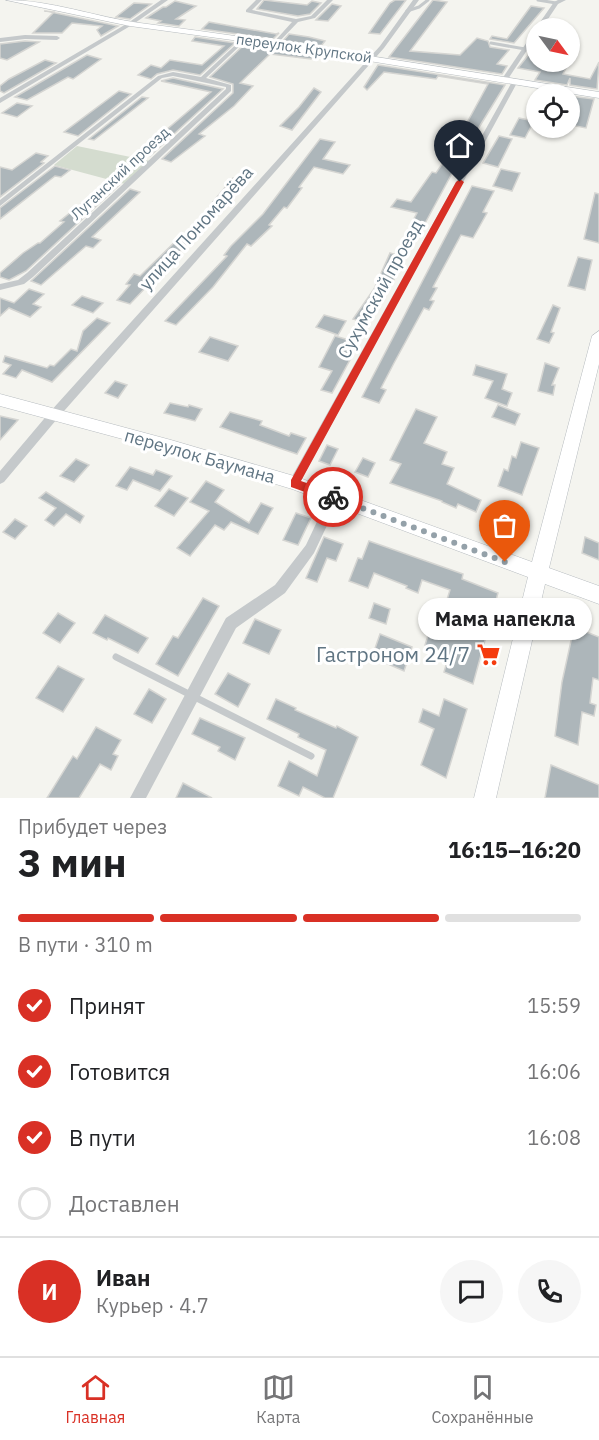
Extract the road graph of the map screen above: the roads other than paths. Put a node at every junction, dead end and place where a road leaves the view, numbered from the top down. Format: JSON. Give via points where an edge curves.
{"nodes":[{"id":1,"x":10,"y":0,"type":"edge"},
{"id":2,"x":165,"y":0,"type":"edge"},
{"id":3,"x":260,"y":0,"type":"edge"},
{"id":4,"x":330,"y":0,"type":"edge"},
{"id":5,"x":416,"y":0,"type":"edge"},
{"id":6,"x":428,"y":0,"type":"edge"},
{"id":7,"x":538,"y":0,"type":"edge"},
{"id":8,"x":563,"y":0,"type":"edge"},
{"id":9,"x":556,"y":3,"type":"junction"},
{"id":10,"x":407,"y":11,"type":"junction"},
{"id":11,"x":546,"y":18,"type":"edge"},
{"id":12,"x":296,"y":21,"type":"junction"},
{"id":13,"x":130,"y":24,"type":"junction"},
{"id":14,"x":57,"y":38,"type":"dead end"},
{"id":15,"x":244,"y":39,"type":"junction"},
{"id":16,"x":0,"y":40,"type":"edge"},
{"id":17,"x":276,"y":43,"type":"junction"},
{"id":18,"x":491,"y":43,"type":"dead end"},
{"id":19,"x":525,"y":49,"type":"joint"},
{"id":20,"x":372,"y":58,"type":"junction"},
{"id":21,"x":202,"y":79,"type":"junction"},
{"id":22,"x":505,"y":79,"type":"junction"},
{"id":23,"x":515,"y":81,"type":"junction"},
{"id":24,"x":599,"y":95,"type":"edge"},
{"id":25,"x":0,"y":101,"type":"edge"},
{"id":26,"x":0,"y":204,"type":"edge"},
{"id":27,"x":0,"y":287,"type":"edge"},
{"id":28,"x":599,"y":336,"type":"edge"},
{"id":29,"x":0,"y":400,"type":"edge"},
{"id":30,"x":53,"y":416,"type":"junction"},
{"id":31,"x":0,"y":479,"type":"edge"},
{"id":32,"x":294,"y":483,"type":"junction"},
{"id":33,"x":334,"y":498,"type":"junction"},
{"id":34,"x":538,"y":574,"type":"junction"},
{"id":35,"x":599,"y":595,"type":"edge"},
{"id":36,"x":116,"y":657,"type":"dead end"},
{"id":37,"x":192,"y":697,"type":"junction"},
{"id":38,"x":311,"y":756,"type":"dead end"},
{"id":39,"x":138,"y":798,"type":"edge"},
{"id":40,"x":485,"y":798,"type":"edge"}],
"edges":[{"from":1,"to":13,"type":"street","name":"переулок Крупской"},
{"from":2,"to":13,"type":"street"},
{"from":3,"to":12,"type":"street","via":[[248,11]]},
{"from":4,"to":12,"type":"street","via":[[313,17]]},
{"from":5,"to":10,"type":"street","name":"улица Пономарёва"},
{"from":6,"to":10,"type":"lane"},
{"from":7,"to":9,"type":"lane"},
{"from":8,"to":9,"type":"street"},
{"from":9,"to":11,"type":"street"},
{"from":10,"to":20,"type":"street","name":"улица Пономарёва","via":[[396,31]]},
{"from":12,"to":17,"type":"street"},
{"from":13,"to":15,"type":"street","name":"переулок Крупской"},
{"from":13,"to":25,"type":"street"},
{"from":14,"to":16,"type":"street"},
{"from":15,"to":17,"type":"street","name":"переулок Крупской"},
{"from":15,"to":21,"type":"street"},
{"from":17,"to":20,"type":"street","name":"переулок Крупской"},
{"from":18,"to":19,"type":"lane"},
{"from":19,"to":22,"type":"street"},
{"from":20,"to":22,"type":"street","name":"переулок Крупской"},
{"from":20,"to":30,"type":"street","name":"улица Пономарёва"},
{"from":21,"to":26,"type":"street","name":"Луганский проезд","via":[[160,76]]},
{"from":21,"to":27,"type":"street","name":"Луганский проезд","via":[[230,88],[30,275]]},
{"from":22,"to":23,"type":"street","name":"переулок Крупской"},
{"from":23,"to":24,"type":"street","name":"переулок Крупской"},
{"from":23,"to":32,"type":"street","name":"Сухумский проезд"},
{"from":28,"to":34,"type":"street"},
{"from":29,"to":30,"type":"street","name":"переулок Баумана"},
{"from":30,"to":31,"type":"street","name":"улица Пономарёва"},
{"from":30,"to":32,"type":"street","name":"переулок Баумана"},
{"from":32,"to":33,"type":"street","name":"переулок Баумана"},
{"from":33,"to":34,"type":"street","name":"переулок Баумана"},
{"from":33,"to":37,"type":"street","via":[[310,549],[280,589],[231,623]]},
{"from":34,"to":35,"type":"street","name":"переулок Баумана"},
{"from":34,"to":40,"type":"street"},
{"from":36,"to":37,"type":"lane"},
{"from":37,"to":38,"type":"lane"},
{"from":37,"to":39,"type":"street"}]}
